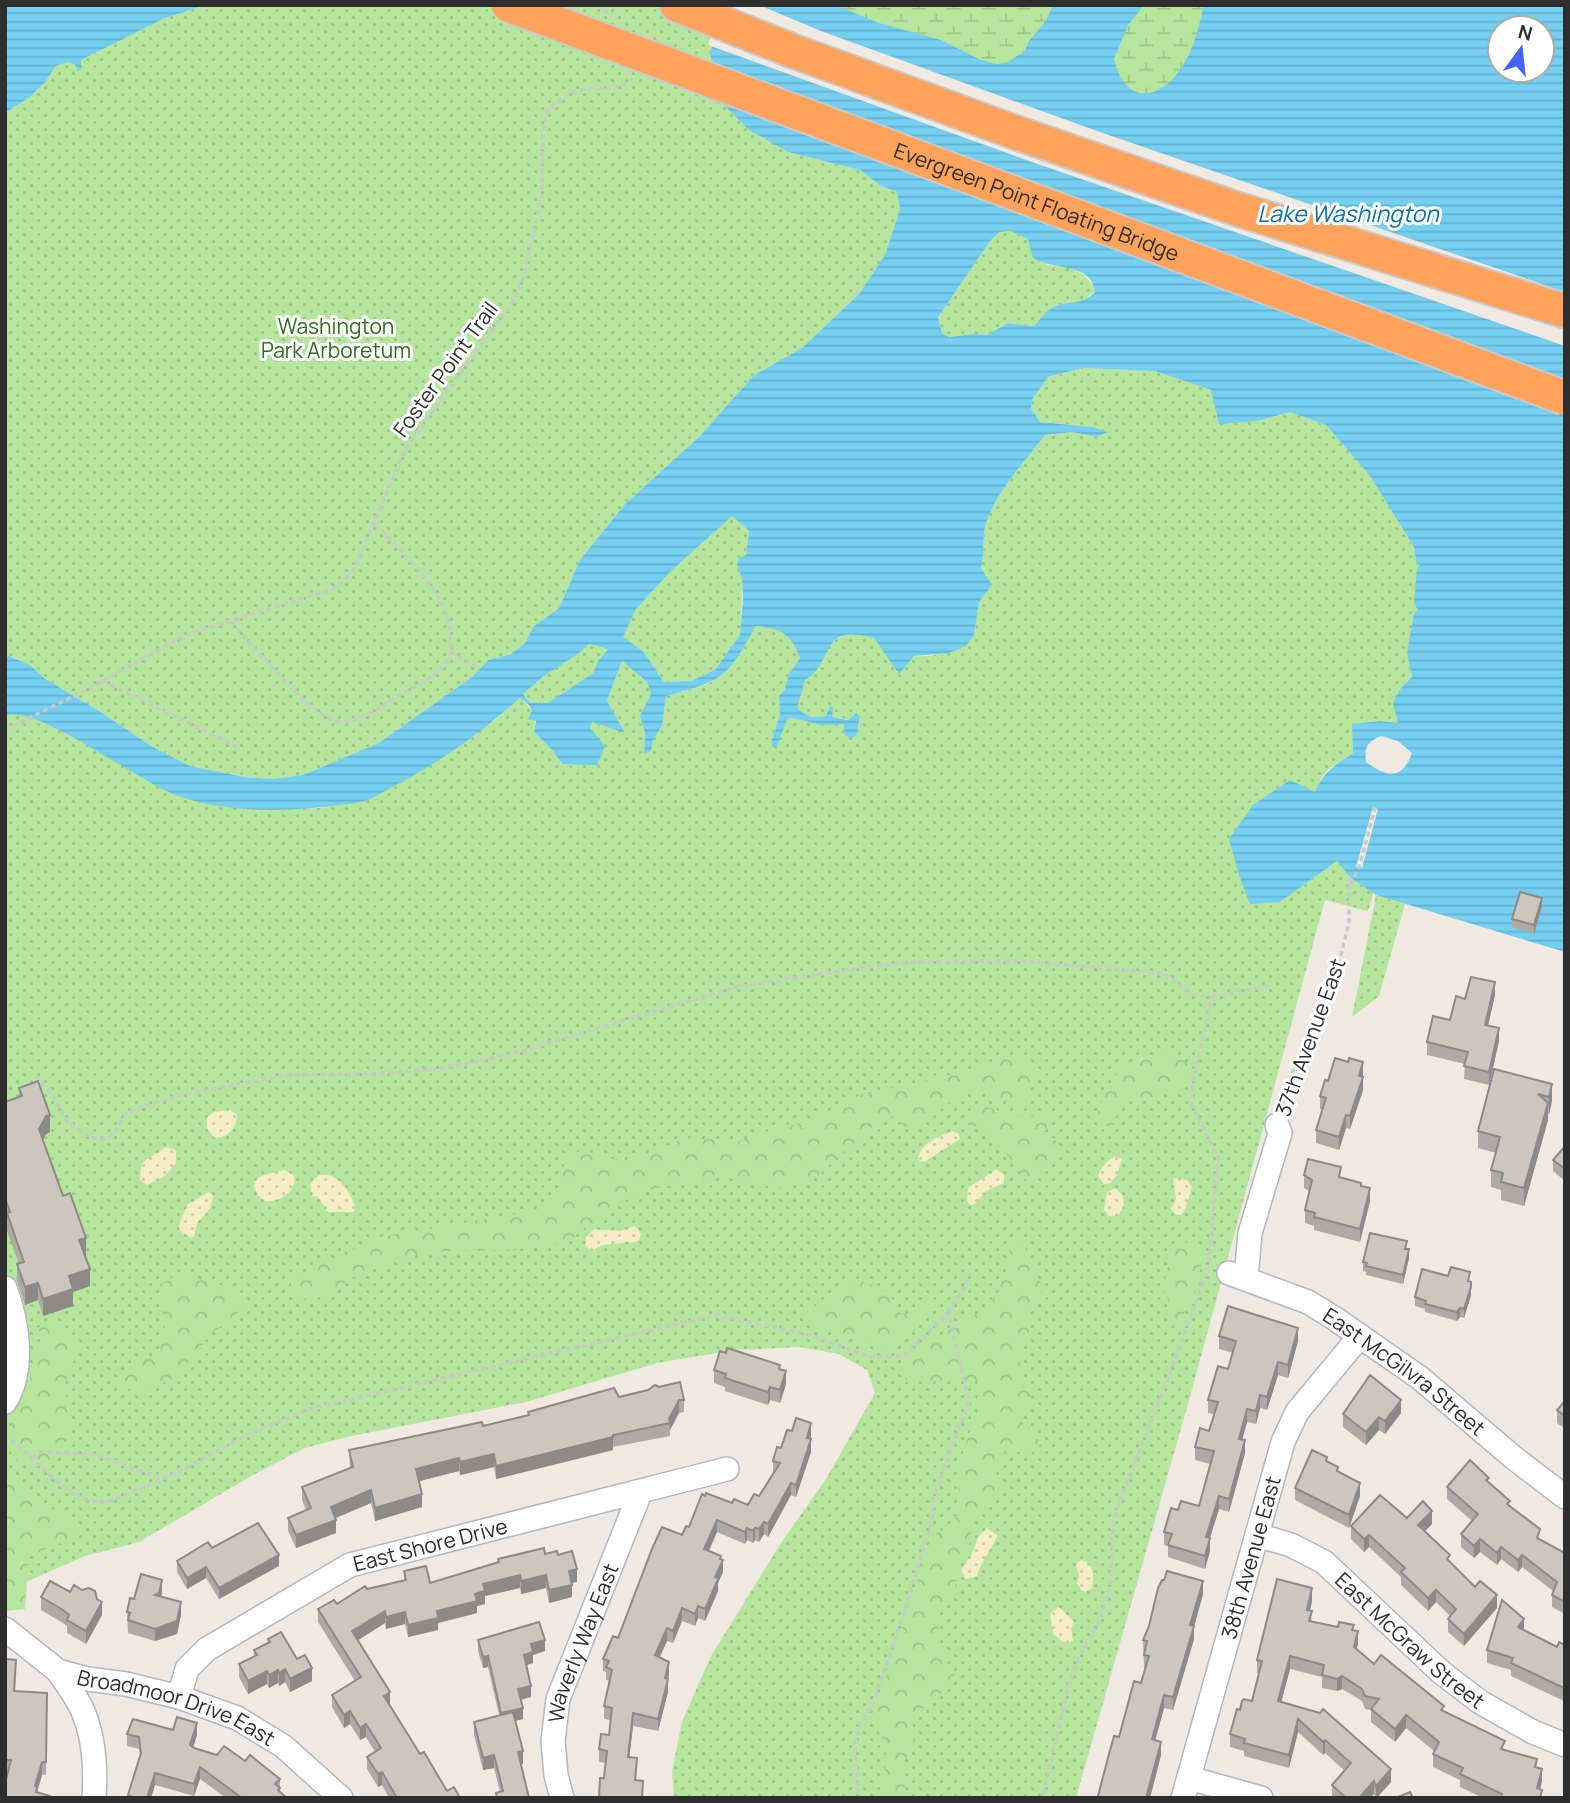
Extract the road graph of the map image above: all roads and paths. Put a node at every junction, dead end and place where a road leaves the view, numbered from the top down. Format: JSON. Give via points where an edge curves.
{"nodes":[{"id":1,"x":508,"y":5,"type":"edge"},
{"id":2,"x":597,"y":5,"type":"edge"},
{"id":3,"x":677,"y":5,"type":"edge"},
{"id":4,"x":621,"y":24,"type":"dead end"},
{"id":5,"x":635,"y":75,"type":"dead end"},
{"id":6,"x":1565,"y":311,"type":"edge"},
{"id":7,"x":1565,"y":398,"type":"edge"},
{"id":8,"x":375,"y":525,"type":"junction"},
{"id":9,"x":230,"y":621,"type":"junction"},
{"id":10,"x":451,"y":652,"type":"junction"},
{"id":11,"x":479,"y":669,"type":"dead end"},
{"id":12,"x":103,"y":681,"type":"junction"},
{"id":13,"x":5,"y":730,"type":"edge"},
{"id":14,"x":239,"y":748,"type":"dead end"},
{"id":15,"x":1375,"y":808,"type":"dead end"},
{"id":16,"x":1349,"y":876,"type":"dead end"},
{"id":17,"x":1349,"y":886,"type":"junction"},
{"id":18,"x":1267,"y":986,"type":"dead end"},
{"id":19,"x":1212,"y":998,"type":"junction"},
{"id":20,"x":35,"y":1077,"type":"dead end"},
{"id":21,"x":1277,"y":1125,"type":"joint"},
{"id":22,"x":969,"y":1275,"type":"dead end"},
{"id":23,"x":1238,"y":1276,"type":"joint"},
{"id":24,"x":5,"y":1288,"type":"edge"},
{"id":25,"x":948,"y":1313,"type":"junction"},
{"id":26,"x":1360,"y":1336,"type":"junction"},
{"id":27,"x":5,"y":1402,"type":"edge"},
{"id":28,"x":5,"y":1434,"type":"edge"},
{"id":29,"x":32,"y":1458,"type":"junction"},
{"id":30,"x":727,"y":1469,"type":"dead end"},
{"id":31,"x":166,"y":1478,"type":"junction"},
{"id":32,"x":640,"y":1493,"type":"junction"},
{"id":33,"x":1565,"y":1497,"type":"edge"},
{"id":34,"x":1257,"y":1535,"type":"junction"},
{"id":35,"x":5,"y":1629,"type":"edge"},
{"id":36,"x":58,"y":1671,"type":"junction"},
{"id":37,"x":179,"y":1697,"type":"junction"},
{"id":38,"x":1565,"y":1745,"type":"edge"},
{"id":39,"x":1186,"y":1788,"type":"edge"},
{"id":40,"x":94,"y":1798,"type":"edge"},
{"id":41,"x":341,"y":1798,"type":"edge"},
{"id":42,"x":562,"y":1798,"type":"edge"},
{"id":43,"x":858,"y":1798,"type":"edge"},
{"id":44,"x":1042,"y":1798,"type":"edge"},
{"id":45,"x":1261,"y":1798,"type":"edge"}],
"edges":[{"from":1,"to":7,"type":"highway","name":"Evergreen Point Floating Bridge","bridge":true},
{"from":2,"to":4,"type":"path"},
{"from":3,"to":6,"type":"highway","via":[[1017,133],[1224,204]]},
{"from":5,"to":8,"type":"path","name":"Foster Point Trail","via":[[630,82],[611,89],[587,88],[562,97],[547,111],[541,195],[522,284],[407,448]]},
{"from":8,"to":9,"type":"path","name":"Foster Point Trail","via":[[355,567],[332,589]]},
{"from":8,"to":10,"type":"path","via":[[440,599],[449,622]]},
{"from":9,"to":10,"type":"path","via":[[306,703],[335,721],[361,718],[434,675],[447,664]]},
{"from":9,"to":12,"type":"path","name":"Foster Point Trail","via":[[192,633]]},
{"from":10,"to":11,"type":"path"},
{"from":12,"to":13,"type":"path","name":"Foster Point Trail"},
{"from":12,"to":14,"type":"path"},
{"from":15,"to":17,"type":"path","via":[[1359,868]]},
{"from":16,"to":17,"type":"path","name":"37th Avenue East"},
{"from":17,"to":21,"type":"path","name":"37th Avenue East","via":[[1349,922],[1339,963],[1297,1059]]},
{"from":18,"to":19,"type":"path"},
{"from":19,"to":20,"type":"path","via":[[1196,996],[1163,973],[1017,961],[908,962],[860,968],[736,988],[508,1055],[438,1069],[286,1075],[181,1095],[137,1108],[125,1115],[114,1134],[103,1139],[84,1134],[68,1121]]},
{"from":19,"to":44,"type":"path","via":[[1192,1086],[1192,1105],[1218,1157],[1209,1266],[1119,1503],[1113,1526],[1110,1589],[1069,1684]]},
{"from":21,"to":23,"type":"street","name":"37th Avenue East","via":[[1280,1133]]},
{"from":22,"to":25,"type":"path"},
{"from":23,"to":26,"type":"street","name":"East McGilvra Street","via":[[1308,1302]]},
{"from":24,"to":27,"type":"street","via":[[16,1325],[17,1357]]},
{"from":25,"to":31,"type":"path","via":[[904,1356],[869,1357],[811,1335],[717,1315],[313,1408],[252,1432]]},
{"from":25,"to":43,"type":"path","via":[[969,1401],[933,1499],[932,1520],[905,1610],[855,1742]]},
{"from":26,"to":33,"type":"street","name":"East McGilvra Street","via":[[1420,1378]]},
{"from":26,"to":34,"type":"street","name":"38th Avenue East","via":[[1297,1412],[1283,1443]]},
{"from":28,"to":29,"type":"path"},
{"from":29,"to":31,"type":"path","via":[[41,1452],[97,1455]]},
{"from":29,"to":31,"type":"path","via":[[64,1488],[87,1500],[106,1503]]},
{"from":30,"to":32,"type":"street","name":"East Shore Drive"},
{"from":32,"to":37,"type":"street","name":"East Shore Drive","via":[[350,1565],[207,1649],[187,1670]]},
{"from":32,"to":42,"type":"street","name":"Waverly Way East","via":[[558,1699],[553,1741]]},
{"from":34,"to":38,"type":"street","name":"East McGraw Street","via":[[1324,1562],[1442,1673],[1480,1702]]},
{"from":34,"to":39,"type":"street","name":"38th Avenue East"},
{"from":35,"to":36,"type":"street","name":"Broadmoor Drive East"},
{"from":36,"to":37,"type":"street","name":"Broadmoor Drive East"},
{"from":36,"to":40,"type":"street","via":[[82,1709],[93,1746]]},
{"from":37,"to":41,"type":"street","name":"Broadmoor Drive East","via":[[237,1718],[283,1746]]},
{"from":39,"to":45,"type":"street"}]}
